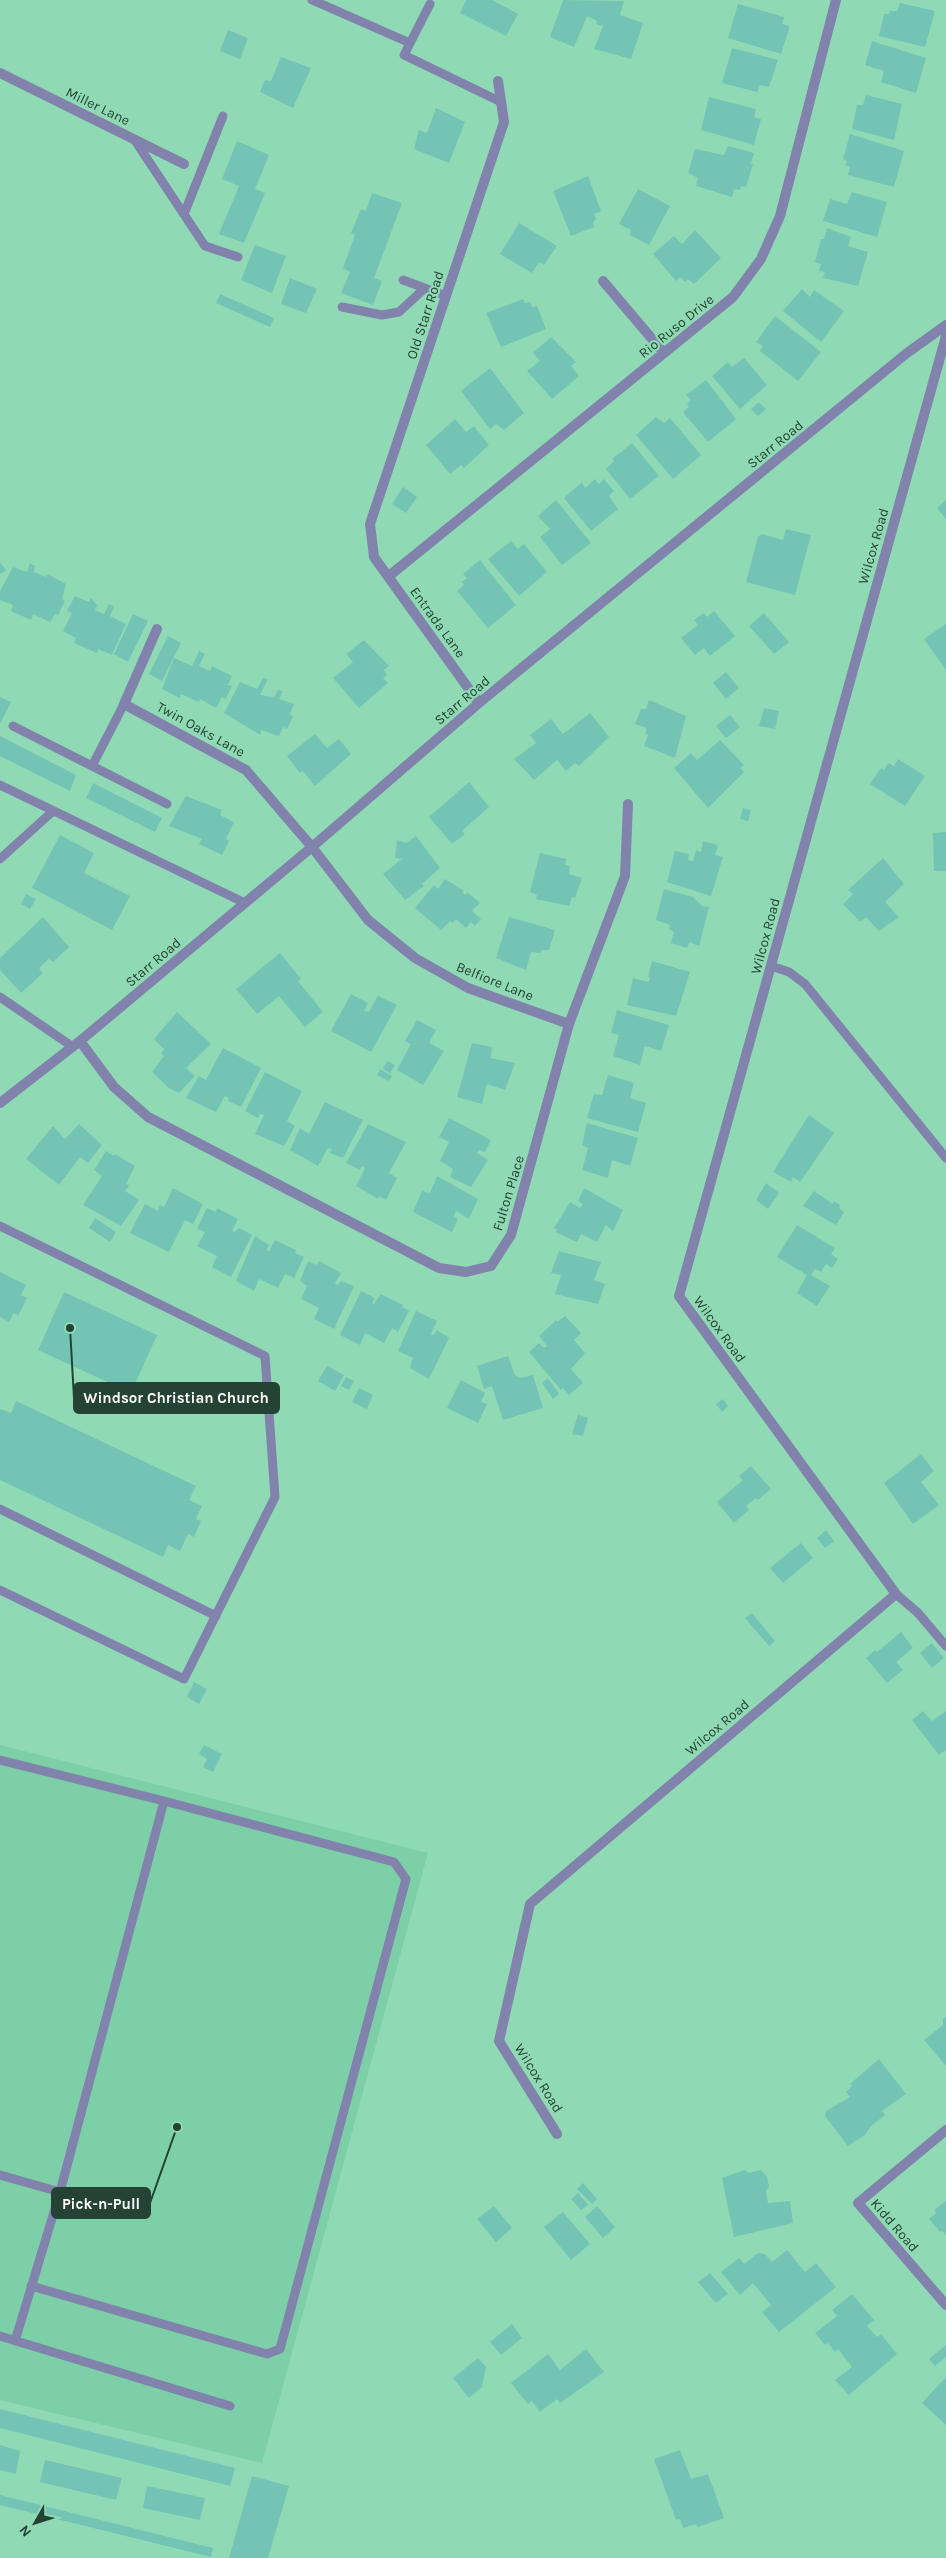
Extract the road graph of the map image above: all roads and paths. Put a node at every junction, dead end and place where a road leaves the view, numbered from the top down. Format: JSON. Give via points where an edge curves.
{"nodes":[{"id":1,"x":312,"y":0,"type":"edge"},
{"id":2,"x":836,"y":0,"type":"edge"},
{"id":3,"x":430,"y":4,"type":"dead end"},
{"id":4,"x":410,"y":43,"type":"junction"},
{"id":5,"x":0,"y":73,"type":"edge"},
{"id":6,"x":498,"y":81,"type":"dead end"},
{"id":7,"x":501,"y":102,"type":"junction"},
{"id":8,"x":222,"y":116,"type":"dead end"},
{"id":9,"x":134,"y":139,"type":"junction"},
{"id":10,"x":184,"y":164,"type":"dead end"},
{"id":11,"x":184,"y":214,"type":"junction"},
{"id":12,"x":238,"y":257,"type":"dead end"},
{"id":13,"x":403,"y":280,"type":"dead end"},
{"id":14,"x":603,"y":281,"type":"dead end"},
{"id":15,"x":425,"y":288,"type":"junction"},
{"id":16,"x":446,"y":296,"type":"junction"},
{"id":17,"x":342,"y":307,"type":"dead end"},
{"id":18,"x":946,"y":325,"type":"edge"},
{"id":19,"x":946,"y":336,"type":"edge"},
{"id":20,"x":664,"y":353,"type":"junction"},
{"id":21,"x":374,"y":558,"type":"joint"},
{"id":22,"x":389,"y":576,"type":"junction"},
{"id":23,"x":157,"y":629,"type":"dead end"},
{"id":24,"x":479,"y":703,"type":"junction"},
{"id":25,"x":124,"y":704,"type":"junction"},
{"id":26,"x":13,"y":726,"type":"dead end"},
{"id":27,"x":92,"y":766,"type":"junction"},
{"id":28,"x":0,"y":786,"type":"edge"},
{"id":29,"x":167,"y":804,"type":"dead end"},
{"id":30,"x":628,"y":804,"type":"dead end"},
{"id":31,"x":54,"y":811,"type":"junction"},
{"id":32,"x":312,"y":847,"type":"junction"},
{"id":33,"x":0,"y":859,"type":"edge"},
{"id":34,"x":245,"y":904,"type":"junction"},
{"id":35,"x":771,"y":966,"type":"junction"},
{"id":36,"x":0,"y":997,"type":"edge"},
{"id":37,"x":569,"y":1024,"type":"junction"},
{"id":38,"x":77,"y":1044,"type":"junction"},
{"id":39,"x":0,"y":1103,"type":"edge"},
{"id":40,"x":946,"y":1158,"type":"edge"},
{"id":41,"x":0,"y":1226,"type":"edge"},
{"id":42,"x":0,"y":1510,"type":"edge"},
{"id":43,"x":0,"y":1590,"type":"edge"},
{"id":44,"x":896,"y":1594,"type":"junction"},
{"id":45,"x":216,"y":1616,"type":"junction"},
{"id":46,"x":946,"y":1646,"type":"edge"},
{"id":47,"x":0,"y":1760,"type":"edge"},
{"id":48,"x":164,"y":1801,"type":"junction"},
{"id":49,"x":946,"y":2130,"type":"edge"},
{"id":50,"x":557,"y":2134,"type":"dead end"},
{"id":51,"x":0,"y":2175,"type":"edge"},
{"id":52,"x":60,"y":2192,"type":"junction"},
{"id":53,"x":31,"y":2286,"type":"junction"},
{"id":54,"x":946,"y":2306,"type":"edge"},
{"id":55,"x":0,"y":2336,"type":"edge"},
{"id":56,"x":15,"y":2341,"type":"junction"},
{"id":57,"x":230,"y":2406,"type":"dead end"}],
"edges":[{"from":1,"to":4,"type":"lane"},
{"from":2,"to":20,"type":"street","name":"Rio Ruso Drive","via":[[780,216],[761,260],[733,297]]},
{"from":3,"to":4,"type":"lane"},
{"from":4,"to":7,"type":"lane","via":[[404,55]]},
{"from":5,"to":9,"type":"street","name":"Miller Lane"},
{"from":6,"to":7,"type":"street","name":"Old Starr Road"},
{"from":7,"to":16,"type":"street","name":"Old Starr Road","via":[[504,122]]},
{"from":8,"to":11,"type":"lane"},
{"from":9,"to":10,"type":"street","name":"Miller Lane"},
{"from":9,"to":11,"type":"lane"},
{"from":11,"to":12,"type":"lane","via":[[205,246]]},
{"from":13,"to":15,"type":"lane"},
{"from":14,"to":20,"type":"street"},
{"from":15,"to":16,"type":"lane"},
{"from":15,"to":17,"type":"lane","via":[[399,312],[382,315]]},
{"from":16,"to":21,"type":"street","name":"Old Starr Road","via":[[370,524]]},
{"from":18,"to":24,"type":"street","name":"Starr Road"},
{"from":19,"to":35,"type":"street","name":"Wilcox Road"},
{"from":20,"to":22,"type":"street","name":"Rio Ruso Drive"},
{"from":21,"to":22,"type":"street","name":"Entrada Lane"},
{"from":22,"to":24,"type":"street","name":"Entrada Lane"},
{"from":23,"to":25,"type":"street"},
{"from":24,"to":32,"type":"street","name":"Starr Road"},
{"from":25,"to":27,"type":"lane"},
{"from":25,"to":32,"type":"street","name":"Twin Oaks Lane","via":[[246,770]]},
{"from":26,"to":27,"type":"lane"},
{"from":27,"to":29,"type":"lane"},
{"from":28,"to":31,"type":"lane"},
{"from":30,"to":37,"type":"street","name":"Fulton Place","via":[[625,876]]},
{"from":31,"to":33,"type":"lane"},
{"from":31,"to":34,"type":"lane"},
{"from":32,"to":34,"type":"street","name":"Starr Road"},
{"from":32,"to":37,"type":"street","name":"Belfiore Lane","via":[[368,920],[415,958],[468,988]]},
{"from":34,"to":38,"type":"street","name":"Starr Road"},
{"from":35,"to":40,"type":"lane","via":[[789,972],[806,984]]},
{"from":35,"to":44,"type":"street","name":"Wilcox Road","via":[[679,1296]]},
{"from":36,"to":38,"type":"lane"},
{"from":37,"to":38,"type":"street","name":"Fulton Place","via":[[511,1235],[491,1266],[466,1272],[440,1268],[148,1117],[114,1087]]},
{"from":38,"to":39,"type":"street","name":"Starr Road"},
{"from":41,"to":45,"type":"lane","via":[[265,1356],[275,1497]]},
{"from":42,"to":45,"type":"lane"},
{"from":43,"to":45,"type":"lane","via":[[184,1679]]},
{"from":44,"to":46,"type":"lane","via":[[918,1613]]},
{"from":44,"to":50,"type":"street","name":"Wilcox Road","via":[[530,1904],[499,2041]]},
{"from":47,"to":48,"type":"lane"},
{"from":48,"to":52,"type":"lane"},
{"from":48,"to":53,"type":"lane","via":[[394,1862],[406,1880],[283,2339],[280,2349],[267,2354]]},
{"from":49,"to":54,"type":"street","name":"Kidd Road","via":[[858,2203]]},
{"from":51,"to":52,"type":"lane"},
{"from":52,"to":53,"type":"lane"},
{"from":53,"to":56,"type":"lane"},
{"from":55,"to":56,"type":"lane"},
{"from":56,"to":57,"type":"lane"}]}
